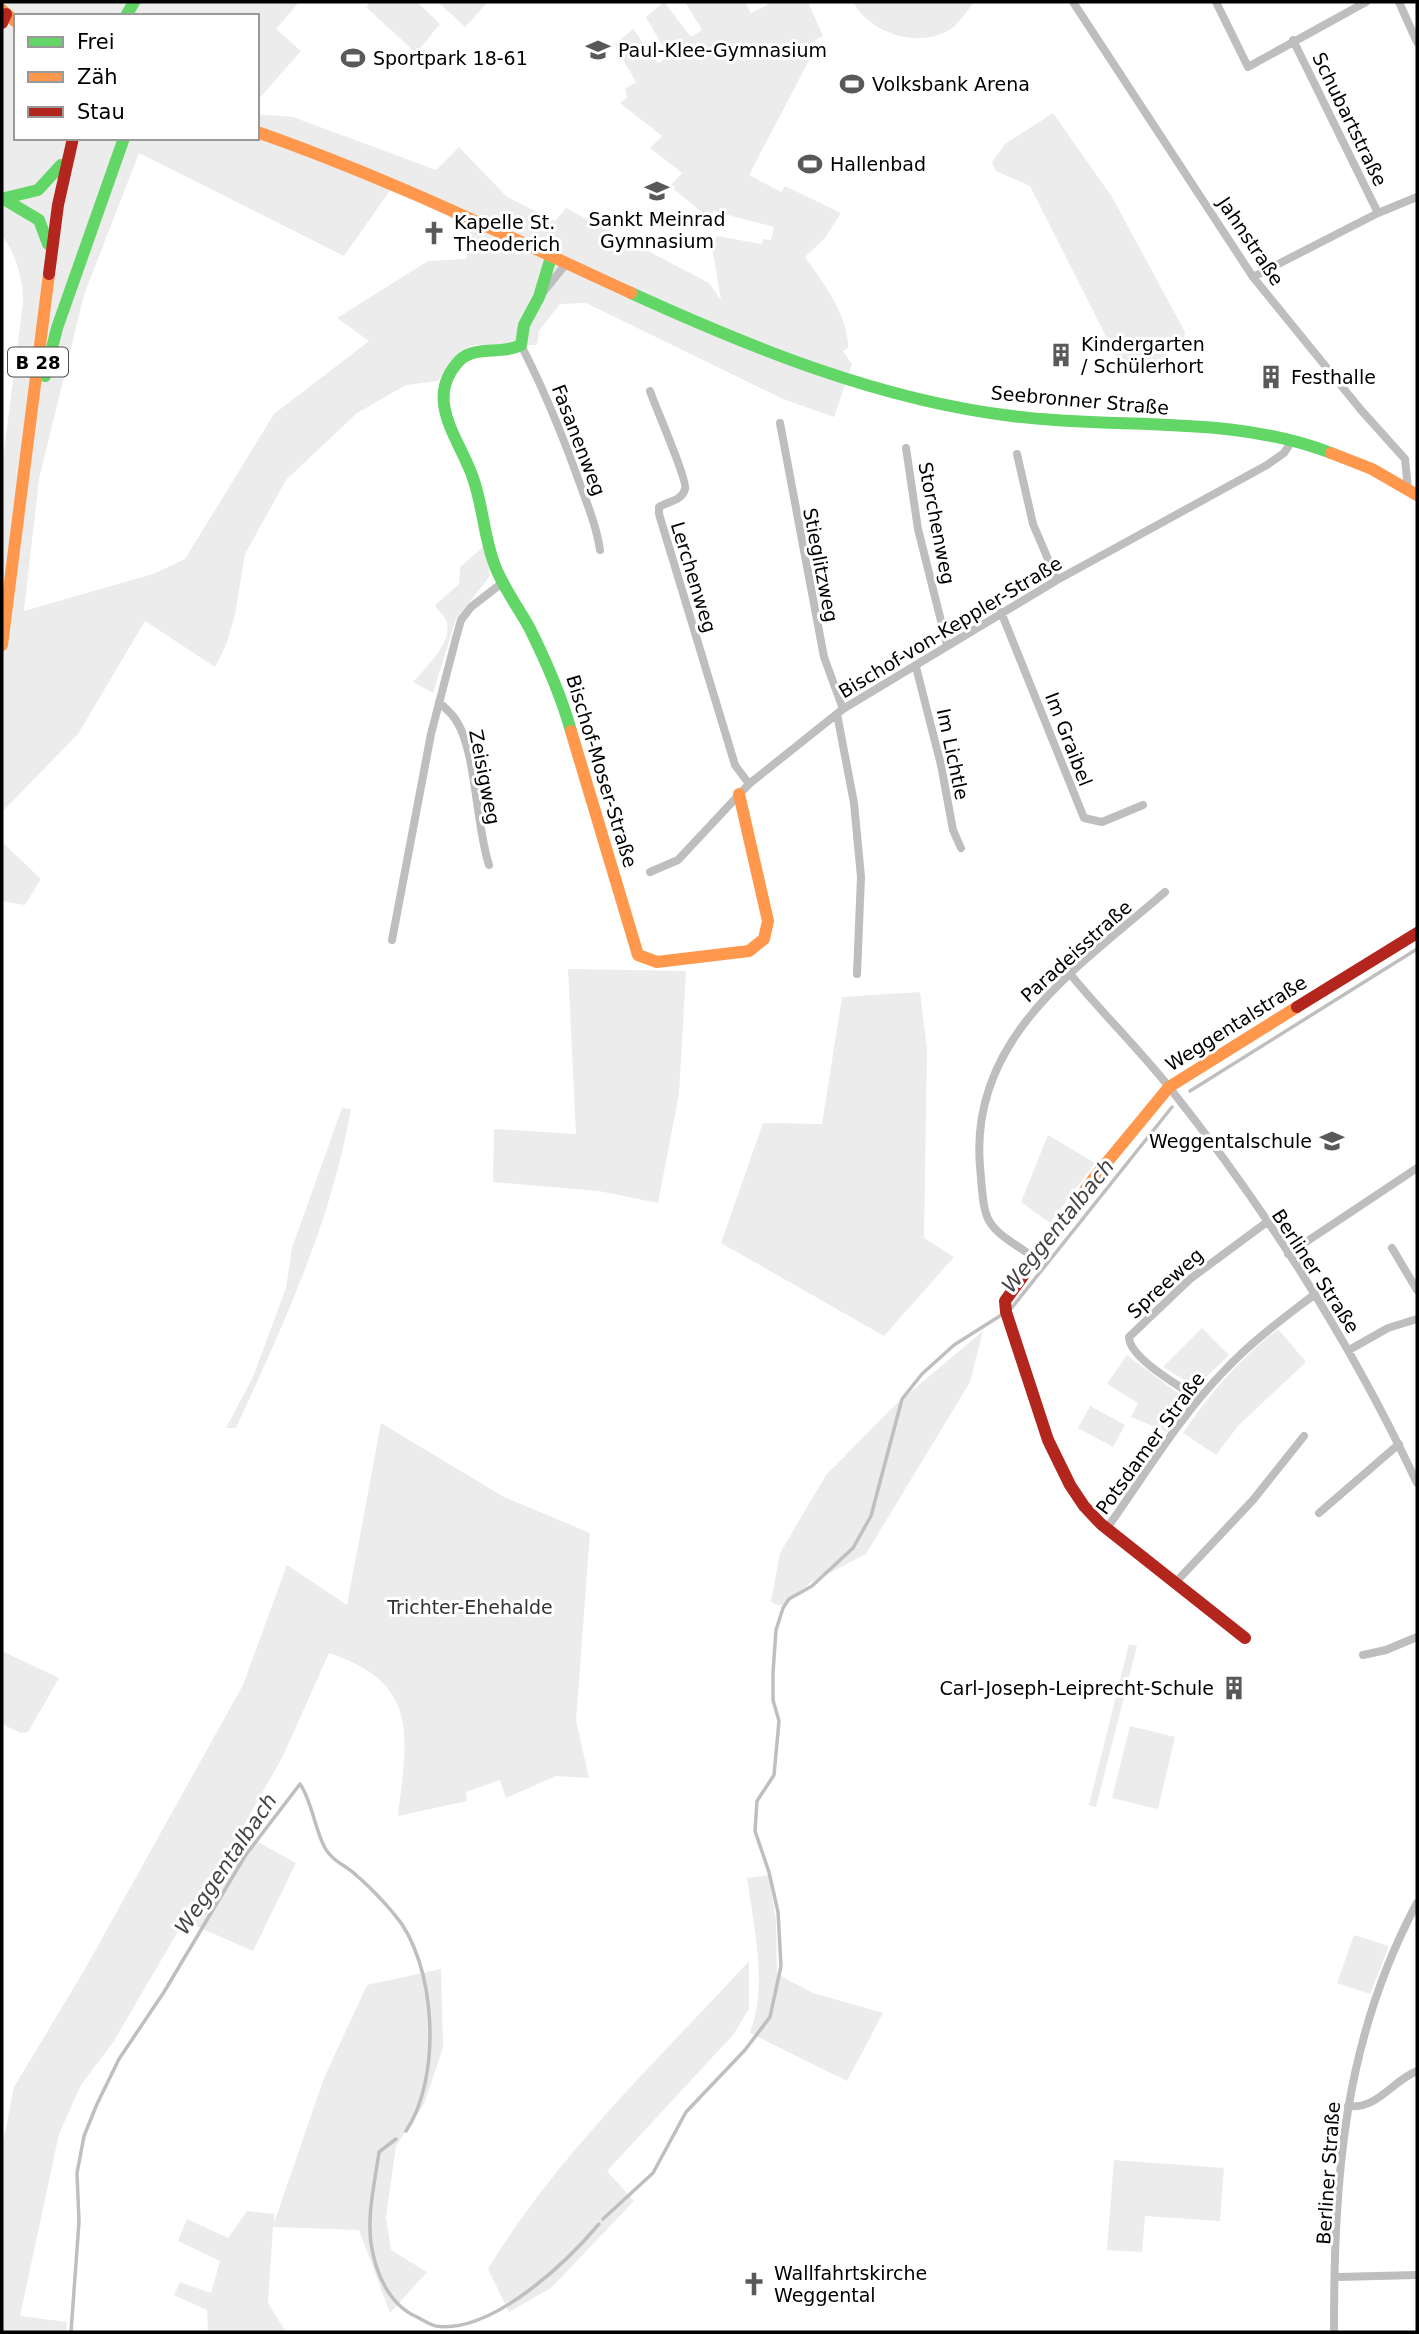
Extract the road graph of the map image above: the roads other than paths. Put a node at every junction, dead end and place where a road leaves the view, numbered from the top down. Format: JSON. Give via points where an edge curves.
{"nodes":[{"id":1,"x":1073,"y":2,"type":"edge"},
{"id":2,"x":1216,"y":2,"type":"edge"},
{"id":3,"x":1366,"y":2,"type":"edge"},
{"id":4,"x":1399,"y":2,"type":"edge"},
{"id":5,"x":1347,"y":6,"type":"edge"},
{"id":6,"x":1293,"y":40,"type":"junction"},
{"id":7,"x":1417,"y":43,"type":"edge"},
{"id":8,"x":259,"y":133,"type":"edge"},
{"id":9,"x":72,"y":140,"type":"edge"},
{"id":10,"x":123,"y":140,"type":"edge"},
{"id":11,"x":68,"y":152,"type":"junction"},
{"id":12,"x":1417,"y":197,"type":"edge"},
{"id":13,"x":3,"y":198,"type":"edge"},
{"id":14,"x":58,"y":205,"type":"junction"},
{"id":15,"x":35,"y":213,"type":"junction"},
{"id":16,"x":1378,"y":213,"type":"junction"},
{"id":17,"x":551,"y":257,"type":"junction"},
{"id":18,"x":565,"y":265,"type":"junction"},
{"id":19,"x":49,"y":271,"type":"junction"},
{"id":20,"x":1253,"y":277,"type":"junction"},
{"id":21,"x":539,"y":297,"type":"junction"},
{"id":22,"x":520,"y":345,"type":"junction"},
{"id":23,"x":650,"y":391,"type":"dead end"},
{"id":24,"x":780,"y":423,"type":"dead end"},
{"id":25,"x":1292,"y":442,"type":"junction"},
{"id":26,"x":906,"y":448,"type":"dead end"},
{"id":27,"x":28,"y":453,"type":"junction"},
{"id":28,"x":1017,"y":454,"type":"dead end"},
{"id":29,"x":1413,"y":492,"type":"edge"},
{"id":30,"x":600,"y":550,"type":"dead end"},
{"id":31,"x":1056,"y":580,"type":"junction"},
{"id":32,"x":502,"y":583,"type":"junction"},
{"id":33,"x":1001,"y":612,"type":"junction"},
{"id":34,"x":2,"y":645,"type":"edge"},
{"id":35,"x":947,"y":645,"type":"junction"},
{"id":36,"x":916,"y":667,"type":"junction"},
{"id":37,"x":439,"y":702,"type":"junction"},
{"id":38,"x":840,"y":711,"type":"junction"},
{"id":39,"x":749,"y":784,"type":"junction"},
{"id":40,"x":739,"y":794,"type":"junction"},
{"id":41,"x":1143,"y":805,"type":"dead end"},
{"id":42,"x":961,"y":848,"type":"dead end"},
{"id":43,"x":489,"y":864,"type":"dead end"},
{"id":44,"x":650,"y":872,"type":"dead end"},
{"id":45,"x":1165,"y":892,"type":"dead end"},
{"id":46,"x":1417,"y":933,"type":"edge"},
{"id":47,"x":392,"y":940,"type":"dead end"},
{"id":48,"x":858,"y":974,"type":"dead end"},
{"id":49,"x":1071,"y":975,"type":"junction"},
{"id":50,"x":1169,"y":1087,"type":"junction"},
{"id":51,"x":1417,"y":1168,"type":"edge"},
{"id":52,"x":1267,"y":1222,"type":"junction"},
{"id":53,"x":1392,"y":1248,"type":"dead end"},
{"id":54,"x":1288,"y":1254,"type":"junction"},
{"id":55,"x":1035,"y":1258,"type":"junction"},
{"id":56,"x":1417,"y":1290,"type":"edge"},
{"id":57,"x":1315,"y":1294,"type":"junction"},
{"id":58,"x":1417,"y":1319,"type":"edge"},
{"id":59,"x":1349,"y":1350,"type":"junction"},
{"id":60,"x":1199,"y":1399,"type":"junction"},
{"id":61,"x":1304,"y":1436,"type":"dead end"},
{"id":62,"x":1399,"y":1444,"type":"junction"},
{"id":63,"x":1417,"y":1483,"type":"edge"},
{"id":64,"x":1319,"y":1513,"type":"dead end"},
{"id":65,"x":1107,"y":1528,"type":"junction"},
{"id":66,"x":1175,"y":1583,"type":"junction"},
{"id":67,"x":1417,"y":1637,"type":"edge"},
{"id":68,"x":1244,"y":1638,"type":"dead end"},
{"id":69,"x":1363,"y":1655,"type":"dead end"},
{"id":70,"x":1416,"y":1907,"type":"edge"},
{"id":71,"x":1417,"y":2071,"type":"edge"},
{"id":72,"x":1348,"y":2106,"type":"junction"},
{"id":73,"x":1417,"y":2275,"type":"edge"},
{"id":74,"x":1337,"y":2277,"type":"junction"},
{"id":75,"x":1334,"y":2332,"type":"edge"}],
"edges":[{"from":1,"to":20,"type":"street","name":"Jahnstraße"},
{"from":2,"to":6,"type":"street","via":[[1248,67]]},
{"from":3,"to":5,"type":"street"},
{"from":4,"to":7,"type":"street"},
{"from":5,"to":6,"type":"street"},
{"from":6,"to":16,"type":"street","name":"Schubartstraße"},
{"from":8,"to":17,"type":"street","name":"Seebronner Straße","via":[[357,166]]},
{"from":9,"to":11,"type":"street","number":"B 28"},
{"from":10,"to":27,"type":"street","via":[[57,328]]},
{"from":11,"to":13,"type":"street","via":[[52,181],[39,191]]},
{"from":11,"to":14,"type":"street","number":"B 28"},
{"from":12,"to":16,"type":"street"},
{"from":13,"to":15,"type":"street"},
{"from":14,"to":15,"type":"street"},
{"from":14,"to":19,"type":"street","number":"B 28"},
{"from":15,"to":19,"type":"street","via":[[47,229]]},
{"from":16,"to":20,"type":"street"},
{"from":17,"to":18,"type":"street","name":"Seebronner Straße"},
{"from":17,"to":21,"type":"street"},
{"from":18,"to":21,"type":"street"},
{"from":18,"to":25,"type":"street","name":"Seebronner Straße","via":[[824,374],[888,393],[1014,417],[1235,430]]},
{"from":19,"to":27,"type":"street","number":"B 28"},
{"from":20,"to":29,"type":"street","name":"Jahnstraße","via":[[1405,459]]},
{"from":21,"to":22,"type":"street","via":[[524,325]]},
{"from":22,"to":30,"type":"street","name":"Fasanenweg","via":[[571,459],[597,529]]},
{"from":22,"to":32,"type":"street","name":"Bischof-Moser-Straße","via":[[460,360],[443,389],[449,425],[473,477]]},
{"from":23,"to":39,"type":"street","name":"Lerchenweg","via":[[686,488],[680,498],[659,507],[659,514],[735,765]]},
{"from":24,"to":38,"type":"street","name":"Stieglitzweg","via":[[824,657]]},
{"from":25,"to":29,"type":"street","name":"Seebronner Straße","via":[[1363,466]]},
{"from":25,"to":31,"type":"street","name":"Bischof-von-Keppler-Straße","via":[[1253,474]]},
{"from":26,"to":35,"type":"street","name":"Storchenweg","via":[[918,529]]},
{"from":27,"to":34,"type":"street","number":"B 28"},
{"from":28,"to":31,"type":"street","via":[[1033,524]]},
{"from":31,"to":33,"type":"street","name":"Bischof-von-Keppler-Straße"},
{"from":32,"to":37,"type":"street","via":[[461,620]]},
{"from":32,"to":40,"type":"street","name":"Bischof-Moser-Straße","via":[[561,696],[638,956],[657,962],[749,951],[766,936],[768,921]]},
{"from":33,"to":35,"type":"street","name":"Bischof-von-Keppler-Straße"},
{"from":33,"to":41,"type":"street","name":"Im Graibel","via":[[1084,818],[1102,822]]},
{"from":35,"to":36,"type":"street","name":"Bischof-von-Keppler-Straße"},
{"from":36,"to":38,"type":"street","name":"Bischof-von-Keppler-Straße"},
{"from":36,"to":42,"type":"street","name":"Im Lichtle"},
{"from":37,"to":43,"type":"street","name":"Zeisigweg","via":[[462,731]]},
{"from":37,"to":47,"type":"street"},
{"from":38,"to":39,"type":"street","name":"Bischof-von-Keppler-Straße"},
{"from":38,"to":48,"type":"street","name":"Stieglitzweg","via":[[861,877]]},
{"from":39,"to":40,"type":"street","name":"Bischof-von-Keppler-Straße"},
{"from":40,"to":44,"type":"street","name":"Bischof-von-Keppler-Straße","via":[[678,860]]},
{"from":45,"to":49,"type":"street","name":"Paradeisstraße"},
{"from":46,"to":50,"type":"street","name":"Weggentalstraße"},
{"from":49,"to":50,"type":"street","name":"Berliner Straße"},
{"from":49,"to":55,"type":"street","name":"Paradeisstraße","via":[[1031,1012],[1013,1037],[989,1088],[979,1132],[986,1220]]},
{"from":50,"to":52,"type":"street","name":"Berliner Straße"},
{"from":50,"to":55,"type":"street","name":"Weggentalstraße"},
{"from":51,"to":54,"type":"street"},
{"from":52,"to":54,"type":"street","name":"Berliner Straße"},
{"from":52,"to":60,"type":"street","name":"Spreeweg","via":[[1190,1279],[1129,1337],[1138,1356]]},
{"from":53,"to":56,"type":"street"},
{"from":54,"to":57,"type":"street","name":"Berliner Straße"},
{"from":55,"to":65,"type":"street","name":"Weggentalstraße","via":[[1007,1296],[1008,1316],[1062,1469],[1087,1510]]},
{"from":57,"to":59,"type":"street","name":"Berliner Straße"},
{"from":57,"to":60,"type":"street","name":"Potsdamer Straße","via":[[1239,1356]]},
{"from":58,"to":59,"type":"street","via":[[1388,1328]]},
{"from":59,"to":62,"type":"street","name":"Berliner Straße"},
{"from":60,"to":65,"type":"street","name":"Potsdamer Straße"},
{"from":61,"to":66,"type":"street","via":[[1253,1500]]},
{"from":62,"to":63,"type":"street","name":"Berliner Straße"},
{"from":62,"to":64,"type":"street"},
{"from":65,"to":66,"type":"street","name":"Weggentalstraße"},
{"from":66,"to":68,"type":"street","name":"Weggentalstraße"},
{"from":67,"to":69,"type":"street"},
{"from":70,"to":72,"type":"street","name":"Berliner Straße","via":[[1370,2011]]},
{"from":71,"to":72,"type":"street","via":[[1370,2104]]},
{"from":72,"to":74,"type":"street","name":"Berliner Straße","via":[[1341,2151]]},
{"from":73,"to":74,"type":"street"},
{"from":74,"to":75,"type":"street","name":"Berliner Straße"}]}
